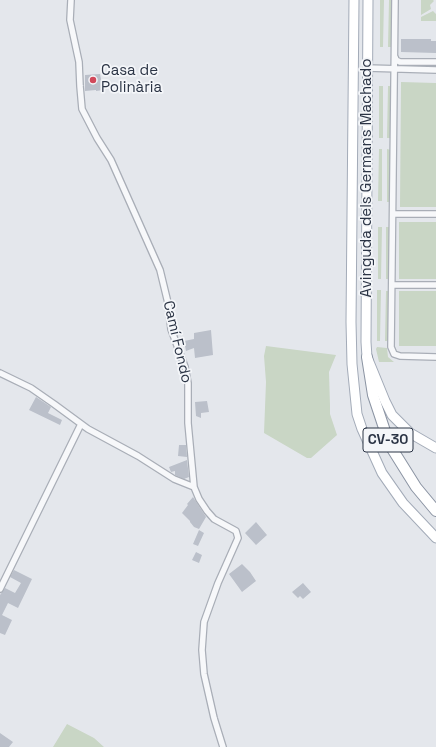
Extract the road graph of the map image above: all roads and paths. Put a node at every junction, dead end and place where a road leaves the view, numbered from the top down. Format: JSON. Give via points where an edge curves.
{"nodes":[{"id":1,"x":71,"y":0,"type":"edge"},
{"id":2,"x":354,"y":0,"type":"edge"},
{"id":3,"x":368,"y":0,"type":"edge"},
{"id":4,"x":395,"y":0,"type":"edge"},
{"id":5,"x":395,"y":56,"type":"junction"},
{"id":6,"x":436,"y":62,"type":"edge"},
{"id":7,"x":368,"y":68,"type":"junction"},
{"id":8,"x":394,"y":69,"type":"junction"},
{"id":9,"x":436,"y":70,"type":"edge"},
{"id":10,"x":393,"y":214,"type":"junction"},
{"id":11,"x":436,"y":214,"type":"edge"},
{"id":12,"x":392,"y":285,"type":"junction"},
{"id":13,"x":436,"y":285,"type":"edge"},
{"id":14,"x":436,"y":356,"type":"edge"},
{"id":15,"x":368,"y":357,"type":"junction"},
{"id":16,"x":0,"y":373,"type":"edge"},
{"id":17,"x":81,"y":424,"type":"junction"},
{"id":18,"x":436,"y":448,"type":"edge"},
{"id":19,"x":194,"y":487,"type":"junction"},
{"id":20,"x":436,"y":511,"type":"edge"},
{"id":21,"x":436,"y":538,"type":"edge"},
{"id":22,"x":0,"y":589,"type":"edge"},
{"id":23,"x":223,"y":747,"type":"edge"}],
"edges":[{"from":1,"to":19,"type":"street","name":"Camí Fondo","via":[[70,20],[79,62],[82,110],[111,160],[160,270],[171,329],[185,367]]},
{"from":2,"to":21,"type":"main road","name":"Avinguda dels Germans Machado","via":[[351,322],[352,372],[357,414],[382,473],[403,504]]},
{"from":3,"to":7,"type":"main road","name":"Avinguda dels Germans Machado"},
{"from":4,"to":5,"type":"street","name":"Avinguda dels Germans Machado"},
{"from":5,"to":6,"type":"street","via":[[400,62]]},
{"from":5,"to":8,"type":"street","name":"Avinguda dels Germans Machado"},
{"from":7,"to":8,"type":"street"},
{"from":7,"to":15,"type":"main road","name":"Avinguda dels Germans Machado"},
{"from":8,"to":9,"type":"street"},
{"from":8,"to":10,"type":"street","name":"Avinguda dels Germans Machado"},
{"from":10,"to":11,"type":"street"},
{"from":10,"to":12,"type":"street","name":"Avinguda dels Germans Machado"},
{"from":12,"to":13,"type":"street"},
{"from":12,"to":14,"type":"street","name":"Avinguda dels Germans Machado","via":[[391,347],[394,354]]},
{"from":15,"to":18,"type":"main road","name":"Avinguda dels Germans Machado","via":[[392,415],[410,433]]},
{"from":15,"to":20,"type":"highway","number":"CV-30","via":[[373,395],[391,447],[416,488]]},
{"from":16,"to":17,"type":"street","via":[[31,388]]},
{"from":17,"to":19,"type":"street","via":[[174,479]]},
{"from":17,"to":22,"type":"street"},
{"from":19,"to":23,"type":"street","name":"Camí Fondo","via":[[198,499],[207,511],[214,519],[236,530],[238,538],[204,622],[204,674]]}]}
